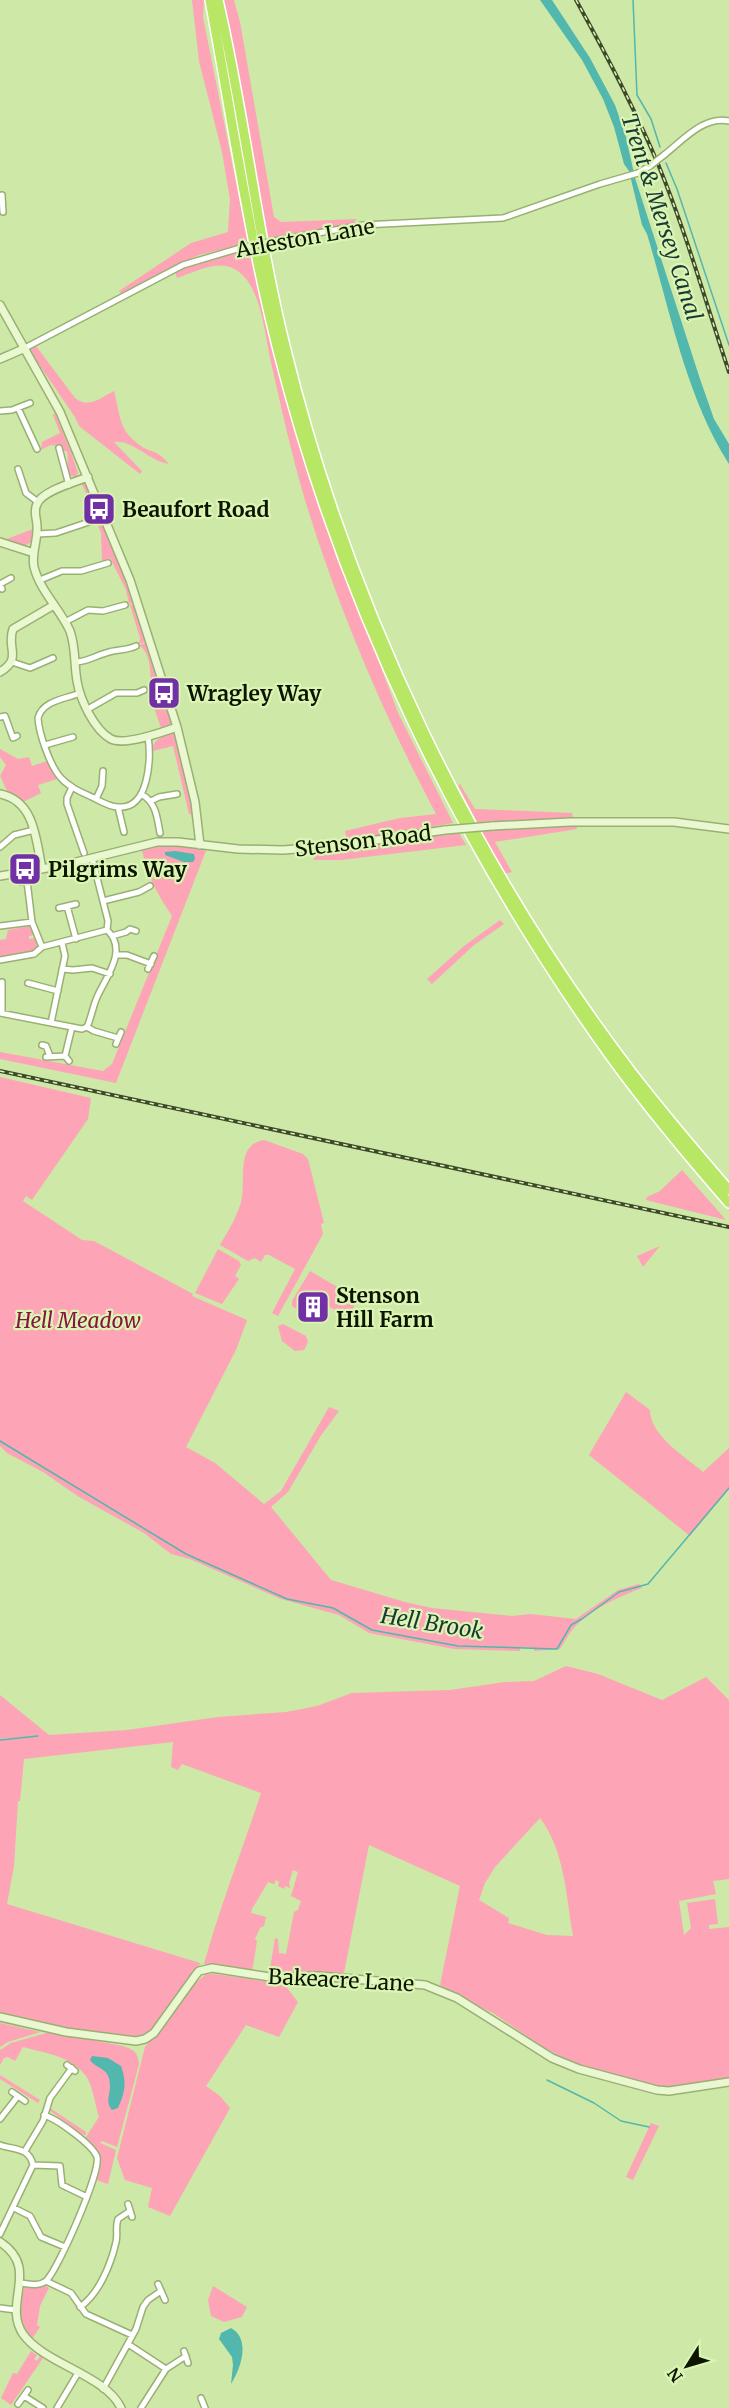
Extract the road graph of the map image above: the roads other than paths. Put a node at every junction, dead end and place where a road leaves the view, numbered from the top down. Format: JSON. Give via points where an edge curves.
{"nodes":[{"id":1,"x":210,"y":0,"type":"edge"},
{"id":2,"x":218,"y":0,"type":"edge"},
{"id":3,"x":729,"y":121,"type":"edge"},
{"id":4,"x":2,"y":195,"type":"dead end"},
{"id":5,"x":1,"y":204,"type":"edge"},
{"id":6,"x":3,"y":212,"type":"dead end"},
{"id":7,"x":0,"y":305,"type":"edge"},
{"id":8,"x":23,"y":349,"type":"junction"},
{"id":9,"x":0,"y":359,"type":"edge"},
{"id":10,"x":30,"y":403,"type":"dead end"},
{"id":11,"x":18,"y":408,"type":"junction"},
{"id":12,"x":0,"y":411,"type":"edge"},
{"id":13,"x":37,"y":444,"type":"dead end"},
{"id":14,"x":58,"y":448,"type":"dead end"},
{"id":15,"x":21,"y":473,"type":"dead end"},
{"id":16,"x":88,"y":477,"type":"junction"},
{"id":17,"x":69,"y":484,"type":"junction"},
{"id":18,"x":38,"y":502,"type":"junction"},
{"id":19,"x":92,"y":521,"type":"dead end"},
{"id":20,"x":37,"y":534,"type":"junction"},
{"id":21,"x":0,"y":542,"type":"edge"},
{"id":22,"x":34,"y":553,"type":"junction"},
{"id":23,"x":108,"y":563,"type":"dead end"},
{"id":24,"x":11,"y":578,"type":"dead end"},
{"id":25,"x":40,"y":580,"type":"junction"},
{"id":26,"x":1,"y":587,"type":"edge"},
{"id":27,"x":54,"y":605,"type":"junction"},
{"id":28,"x":125,"y":606,"type":"dead end"},
{"id":29,"x":65,"y":622,"type":"junction"},
{"id":30,"x":133,"y":649,"type":"dead end"},
{"id":31,"x":49,"y":658,"type":"dead end"},
{"id":32,"x":12,"y":662,"type":"junction"},
{"id":33,"x":76,"y":662,"type":"junction"},
{"id":34,"x":0,"y":672,"type":"edge"},
{"id":35,"x":144,"y":690,"type":"dead end"},
{"id":36,"x":80,"y":693,"type":"junction"},
{"id":37,"x":88,"y":709,"type":"junction"},
{"id":38,"x":0,"y":717,"type":"edge"},
{"id":39,"x":177,"y":727,"type":"junction"},
{"id":40,"x":17,"y":736,"type":"dead end"},
{"id":41,"x":148,"y":736,"type":"junction"},
{"id":42,"x":73,"y":737,"type":"dead end"},
{"id":43,"x":45,"y":745,"type":"junction"},
{"id":44,"x":103,"y":771,"type":"dead end"},
{"id":45,"x":72,"y":787,"type":"junction"},
{"id":46,"x":0,"y":794,"type":"edge"},
{"id":47,"x":141,"y":794,"type":"junction"},
{"id":48,"x":177,"y":794,"type":"dead end"},
{"id":49,"x":96,"y":799,"type":"junction"},
{"id":50,"x":151,"y":801,"type":"junction"},
{"id":51,"x":118,"y":807,"type":"junction"},
{"id":52,"x":729,"y":829,"type":"edge"},
{"id":53,"x":34,"y":830,"type":"junction"},
{"id":54,"x":124,"y":832,"type":"dead end"},
{"id":55,"x":160,"y":833,"type":"dead end"},
{"id":56,"x":0,"y":836,"type":"edge"},
{"id":57,"x":7,"y":841,"type":"junction"},
{"id":58,"x":200,"y":845,"type":"junction"},
{"id":59,"x":0,"y":847,"type":"edge"},
{"id":60,"x":85,"y":848,"type":"dead end"},
{"id":61,"x":92,"y":858,"type":"junction"},
{"id":62,"x":42,"y":869,"type":"junction"},
{"id":63,"x":0,"y":876,"type":"edge"},
{"id":64,"x":27,"y":881,"type":"dead end"},
{"id":65,"x":150,"y":886,"type":"dead end"},
{"id":66,"x":103,"y":902,"type":"junction"},
{"id":67,"x":76,"y":904,"type":"dead end"},
{"id":68,"x":67,"y":906,"type":"junction"},
{"id":69,"x":59,"y":908,"type":"dead end"},
{"id":70,"x":32,"y":922,"type":"junction"},
{"id":71,"x":0,"y":926,"type":"edge"},
{"id":72,"x":107,"y":930,"type":"junction"},
{"id":73,"x":136,"y":931,"type":"dead end"},
{"id":74,"x":112,"y":936,"type":"junction"},
{"id":75,"x":76,"y":939,"type":"junction"},
{"id":76,"x":62,"y":943,"type":"junction"},
{"id":77,"x":42,"y":947,"type":"junction"},
{"id":78,"x":116,"y":955,"type":"junction"},
{"id":79,"x":154,"y":956,"type":"dead end"},
{"id":80,"x":0,"y":960,"type":"edge"},
{"id":81,"x":62,"y":969,"type":"junction"},
{"id":82,"x":110,"y":974,"type":"junction"},
{"id":83,"x":2,"y":982,"type":"dead end"},
{"id":84,"x":28,"y":982,"type":"dead end"},
{"id":85,"x":58,"y":991,"type":"junction"},
{"id":86,"x":1,"y":1013,"type":"edge"},
{"id":87,"x":51,"y":1023,"type":"junction"},
{"id":88,"x":72,"y":1027,"type":"junction"},
{"id":89,"x":87,"y":1027,"type":"junction"},
{"id":90,"x":122,"y":1032,"type":"dead end"},
{"id":91,"x":42,"y":1045,"type":"dead end"},
{"id":92,"x":729,"y":1191,"type":"edge"},
{"id":93,"x":729,"y":1203,"type":"edge"},
{"id":94,"x":0,"y":2017,"type":"edge"},
{"id":95,"x":72,"y":2068,"type":"dead end"},
{"id":96,"x":729,"y":2082,"type":"edge"},
{"id":97,"x":12,"y":2092,"type":"dead end"},
{"id":98,"x":18,"y":2096,"type":"junction"},
{"id":99,"x":25,"y":2101,"type":"dead end"},
{"id":100,"x":44,"y":2115,"type":"junction"},
{"id":101,"x":0,"y":2119,"type":"edge"},
{"id":102,"x":0,"y":2145,"type":"edge"},
{"id":103,"x":25,"y":2151,"type":"junction"},
{"id":104,"x":33,"y":2165,"type":"junction"},
{"id":105,"x":87,"y":2197,"type":"junction"},
{"id":106,"x":128,"y":2204,"type":"dead end"},
{"id":107,"x":14,"y":2208,"type":"junction"},
{"id":108,"x":0,"y":2234,"type":"edge"},
{"id":109,"x":0,"y":2242,"type":"edge"},
{"id":110,"x":65,"y":2247,"type":"junction"},
{"id":111,"x":46,"y":2280,"type":"junction"},
{"id":112,"x":20,"y":2283,"type":"junction"},
{"id":113,"x":158,"y":2284,"type":"dead end"},
{"id":114,"x":161,"y":2292,"type":"junction"},
{"id":115,"x":165,"y":2300,"type":"dead end"},
{"id":116,"x":80,"y":2307,"type":"junction"},
{"id":117,"x":0,"y":2308,"type":"edge"},
{"id":118,"x":16,"y":2310,"type":"junction"},
{"id":119,"x":132,"y":2335,"type":"junction"},
{"id":120,"x":128,"y":2344,"type":"junction"},
{"id":121,"x":186,"y":2356,"type":"dead end"},
{"id":122,"x":166,"y":2369,"type":"junction"},
{"id":123,"x":78,"y":2373,"type":"junction"},
{"id":124,"x":103,"y":2389,"type":"junction"},
{"id":125,"x":28,"y":2390,"type":"dead end"},
{"id":126,"x":24,"y":2396,"type":"junction"},
{"id":127,"x":201,"y":2398,"type":"dead end"},
{"id":128,"x":18,"y":2404,"type":"dead end"},
{"id":129,"x":43,"y":2408,"type":"edge"},
{"id":130,"x":57,"y":2408,"type":"edge"},
{"id":131,"x":121,"y":2408,"type":"edge"},
{"id":132,"x":141,"y":2408,"type":"edge"},
{"id":133,"x":204,"y":2408,"type":"edge"}],
"edges":[{"from":1,"to":93,"type":"highway","via":[[250,225],[279,354],[319,492],[374,639],[422,745],[470,837],[564,991],[614,1061]]},
{"from":2,"to":92,"type":"highway","via":[[258,224],[286,352],[326,489],[381,633],[441,765],[518,902],[631,1072]]},
{"from":3,"to":8,"type":"street","name":"Arleston Lane","bridge":true,"via":[[705,124],[637,174],[494,220],[363,225],[237,249],[183,265]]},
{"from":4,"to":5,"type":"street"},
{"from":5,"to":6,"type":"street"},
{"from":7,"to":8,"type":"street"},
{"from":8,"to":9,"type":"street","name":"Arleston Lane"},
{"from":8,"to":16,"type":"street","via":[[56,403]]},
{"from":10,"to":11,"type":"street"},
{"from":11,"to":12,"type":"street"},
{"from":11,"to":13,"type":"street"},
{"from":14,"to":17,"type":"street","via":[[64,455]]},
{"from":15,"to":18,"type":"street","via":[[26,493]]},
{"from":16,"to":17,"type":"street"},
{"from":16,"to":39,"type":"street","via":[[138,602]]},
{"from":17,"to":18,"type":"street"},
{"from":18,"to":20,"type":"street"},
{"from":19,"to":20,"type":"street","via":[[56,533]]},
{"from":20,"to":22,"type":"street"},
{"from":21,"to":22,"type":"street"},
{"from":22,"to":25,"type":"street","via":[[33,564]]},
{"from":23,"to":25,"type":"street","via":[[81,571],[62,571]]},
{"from":24,"to":26,"type":"street"},
{"from":25,"to":27,"type":"street"},
{"from":27,"to":29,"type":"street"},
{"from":27,"to":32,"type":"street","via":[[13,629]]},
{"from":28,"to":29,"type":"street","via":[[88,610]]},
{"from":29,"to":33,"type":"street"},
{"from":30,"to":33,"type":"street"},
{"from":31,"to":32,"type":"street","via":[[27,668]]},
{"from":32,"to":34,"type":"street"},
{"from":33,"to":36,"type":"street"},
{"from":35,"to":37,"type":"street","via":[[137,695],[116,693]]},
{"from":36,"to":37,"type":"street"},
{"from":36,"to":43,"type":"street","via":[[40,711],[38,722]]},
{"from":37,"to":41,"type":"street","via":[[98,727],[111,739]]},
{"from":38,"to":40,"type":"street","via":[[5,716],[13,738]]},
{"from":39,"to":41,"type":"street"},
{"from":39,"to":58,"type":"street","via":[[195,802]]},
{"from":41,"to":47,"type":"street","via":[[149,762]]},
{"from":42,"to":43,"type":"street"},
{"from":43,"to":45,"type":"street","via":[[57,773]]},
{"from":44,"to":49,"type":"street"},
{"from":45,"to":49,"type":"street"},
{"from":45,"to":60,"type":"street","via":[[67,804]]},
{"from":46,"to":53,"type":"street","via":[[23,806]]},
{"from":47,"to":50,"type":"street"},
{"from":47,"to":51,"type":"street","via":[[130,805]]},
{"from":48,"to":50,"type":"street"},
{"from":49,"to":51,"type":"street"},
{"from":50,"to":55,"type":"street"},
{"from":51,"to":54,"type":"street"},
{"from":52,"to":58,"type":"street","name":"Stenson Road","bridge":true,"via":[[675,822],[570,822],[445,830],[283,850]]},
{"from":53,"to":57,"type":"street"},
{"from":53,"to":62,"type":"street"},
{"from":56,"to":57,"type":"street"},
{"from":57,"to":59,"type":"street"},
{"from":58,"to":61,"type":"street","name":"Stenson Road","via":[[157,842]]},
{"from":61,"to":62,"type":"street","name":"Stenson Road"},
{"from":61,"to":66,"type":"street"},
{"from":62,"to":63,"type":"street","name":"Stenson Road"},
{"from":64,"to":70,"type":"street"},
{"from":65,"to":66,"type":"street"},
{"from":66,"to":72,"type":"street"},
{"from":67,"to":68,"type":"street"},
{"from":68,"to":69,"type":"street"},
{"from":68,"to":75,"type":"street"},
{"from":70,"to":71,"type":"street"},
{"from":70,"to":77,"type":"street"},
{"from":72,"to":74,"type":"street"},
{"from":72,"to":75,"type":"street"},
{"from":73,"to":74,"type":"street","via":[[130,928]]},
{"from":74,"to":78,"type":"street"},
{"from":75,"to":76,"type":"street"},
{"from":76,"to":77,"type":"street"},
{"from":76,"to":81,"type":"street"},
{"from":77,"to":80,"type":"street","via":[[34,954]]},
{"from":78,"to":79,"type":"street","via":[[128,955],[150,967]]},
{"from":78,"to":82,"type":"street"},
{"from":81,"to":82,"type":"street","via":[[92,968]]},
{"from":81,"to":85,"type":"street"},
{"from":82,"to":89,"type":"street"},
{"from":83,"to":86,"type":"street"},
{"from":84,"to":85,"type":"street"},
{"from":85,"to":87,"type":"street"},
{"from":86,"to":87,"type":"street"},
{"from":87,"to":88,"type":"street"},
{"from":88,"to":89,"type":"street"},
{"from":88,"to":91,"type":"street","via":[[67,1059],[48,1056],[46,1046]]},
{"from":89,"to":90,"type":"street","via":[[117,1041]]},
{"from":94,"to":96,"type":"street","name":"Bakeacre Lane","via":[[66,2032],[136,2041],[154,2033],[195,1976],[205,1969],[276,1978],[318,1976],[405,1982],[441,1989],[552,2058],[608,2078],[669,2091]]},
{"from":95,"to":100,"type":"street","via":[[50,2098]]},
{"from":97,"to":98,"type":"street"},
{"from":98,"to":99,"type":"street"},
{"from":98,"to":101,"type":"street"},
{"from":100,"to":103,"type":"street"},
{"from":100,"to":105,"type":"street","via":[[95,2152],[98,2164]]},
{"from":102,"to":103,"type":"street"},
{"from":103,"to":104,"type":"street"},
{"from":104,"to":105,"type":"street","via":[[60,2166],[62,2185]]},
{"from":104,"to":107,"type":"street"},
{"from":105,"to":110,"type":"street"},
{"from":106,"to":116,"type":"street","via":[[131,2214],[118,2219],[117,2241],[110,2260],[93,2295]]},
{"from":107,"to":108,"type":"street"},
{"from":107,"to":110,"type":"street","via":[[30,2216],[42,2237]]},
{"from":109,"to":112,"type":"street","via":[[18,2262]]},
{"from":110,"to":111,"type":"street"},
{"from":111,"to":112,"type":"street"},
{"from":111,"to":116,"type":"street","via":[[71,2293]]},
{"from":112,"to":118,"type":"street"},
{"from":113,"to":114,"type":"street"},
{"from":114,"to":115,"type":"street"},
{"from":114,"to":119,"type":"street","via":[[143,2307]]},
{"from":116,"to":119,"type":"street","via":[[89,2316]]},
{"from":117,"to":118,"type":"street"},
{"from":118,"to":123,"type":"street","via":[[19,2326],[28,2340]]},
{"from":119,"to":120,"type":"street"},
{"from":120,"to":122,"type":"street"},
{"from":120,"to":124,"type":"street"},
{"from":121,"to":122,"type":"street"},
{"from":122,"to":132,"type":"street"},
{"from":123,"to":124,"type":"street"},
{"from":123,"to":130,"type":"street"},
{"from":124,"to":131,"type":"street"},
{"from":125,"to":126,"type":"street"},
{"from":126,"to":128,"type":"street"},
{"from":126,"to":129,"type":"street"},
{"from":127,"to":133,"type":"street"}]}
